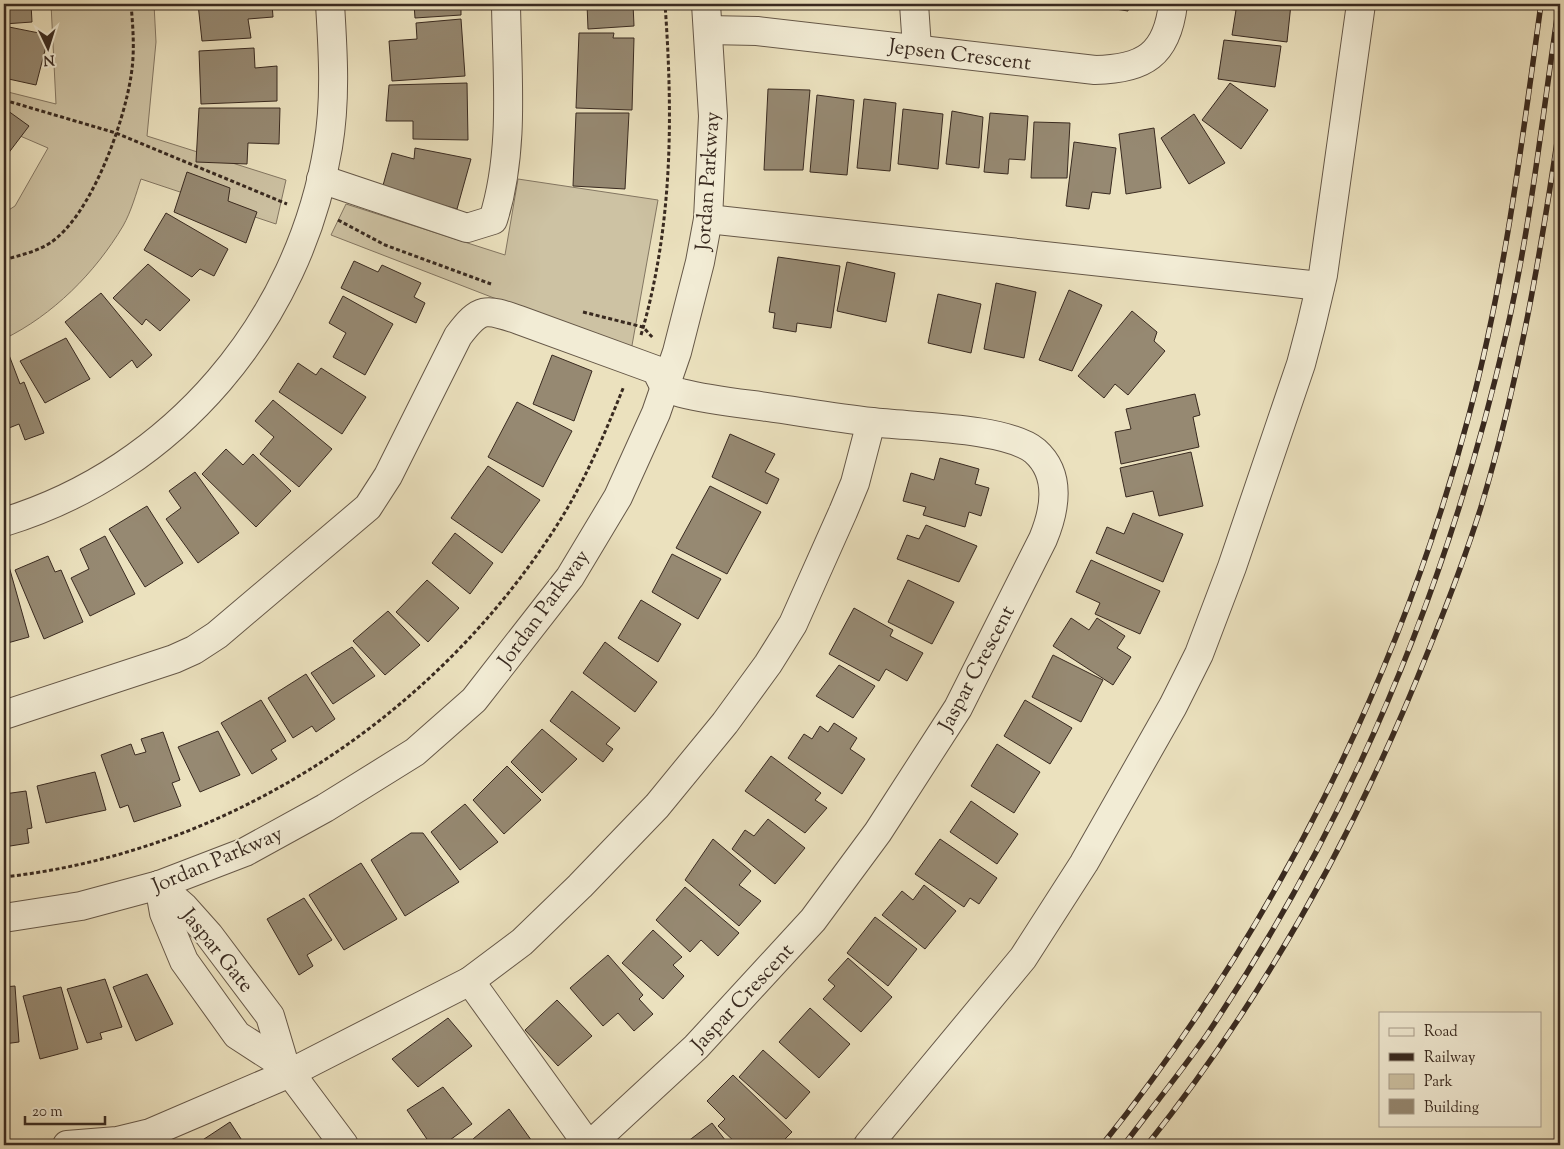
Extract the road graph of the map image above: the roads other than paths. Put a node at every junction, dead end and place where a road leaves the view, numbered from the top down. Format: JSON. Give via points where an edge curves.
{"nodes":[{"id":1,"x":330,"y":4,"type":"edge"},
{"id":2,"x":506,"y":4,"type":"edge"},
{"id":3,"x":914,"y":4,"type":"edge"},
{"id":4,"x":1172,"y":4,"type":"edge"},
{"id":5,"x":1361,"y":4,"type":"edge"},
{"id":6,"x":707,"y":17,"type":"edge"},
{"id":7,"x":916,"y":48,"type":"junction"},
{"id":8,"x":321,"y":179,"type":"junction"},
{"id":9,"x":708,"y":219,"type":"junction"},
{"id":10,"x":1320,"y":286,"type":"junction"},
{"id":11,"x":665,"y":388,"type":"junction"},
{"id":12,"x":871,"y":422,"type":"junction"},
{"id":13,"x":4,"y":522,"type":"edge"},
{"id":14,"x":4,"y":715,"type":"edge"},
{"id":15,"x":160,"y":885,"type":"junction"},
{"id":16,"x":4,"y":918,"type":"edge"},
{"id":17,"x":470,"y":981,"type":"junction"},
{"id":18,"x":288,"y":1070,"type":"junction"},
{"id":19,"x":78,"y":1145,"type":"edge"},
{"id":20,"x":344,"y":1145,"type":"edge"},
{"id":21,"x":589,"y":1145,"type":"edge"},
{"id":22,"x":868,"y":1145,"type":"edge"}],
"edges":[{"from":1,"to":8,"type":"street","via":[[333,92],[328,147]]},
{"from":2,"to":8,"type":"street","via":[[508,137],[501,195],[493,220],[467,228]]},
{"from":3,"to":7,"type":"street"},
{"from":4,"to":7,"type":"street","name":"Jepsen Crescent","via":[[1165,36],[1155,53],[1143,62],[1120,69],[1096,70]]},
{"from":5,"to":10,"type":"street"},
{"from":6,"to":7,"type":"street","name":"Jepsen Crescent","via":[[757,31]]},
{"from":6,"to":9,"type":"street","name":"Jordan Parkway","via":[[713,116]]},
{"from":8,"to":13,"type":"street","via":[[300,247],[280,292],[219,383],[191,412],[117,470],[77,493]]},
{"from":9,"to":10,"type":"street"},
{"from":9,"to":11,"type":"street","name":"Jordan Parkway","via":[[691,299]]},
{"from":10,"to":22,"type":"street","via":[[1301,364],[1232,567],[1199,654],[1173,706],[1084,863],[1023,958]]},
{"from":11,"to":12,"type":"street","name":"Jaspar Crescent","via":[[697,397]]},
{"from":11,"to":14,"type":"street","via":[[656,370],[500,313],[485,312],[472,317],[458,336],[388,476],[368,507],[237,619],[194,650],[174,659]]},
{"from":11,"to":15,"type":"street","name":"Jordan Parkway","via":[[618,497],[570,577],[474,700],[415,752],[317,813],[244,852]]},
{"from":12,"to":17,"type":"street","via":[[846,505],[793,624],[768,664],[657,806],[522,942]]},
{"from":12,"to":21,"type":"street","name":"Jaspar Crescent","via":[[988,434],[1023,444],[1035,451],[1051,474],[1055,494],[1051,519],[958,708],[878,832],[813,920],[756,984],[696,1047]]},
{"from":15,"to":16,"type":"street","name":"Jordan Parkway","via":[[82,906]]},
{"from":15,"to":18,"type":"street","name":"Jaspar Gate","via":[[209,935],[270,1016]]},
{"from":15,"to":18,"type":"street","name":"Jaspar Gate","via":[[164,913],[184,961],[237,1035]]},
{"from":17,"to":18,"type":"street"},
{"from":17,"to":21,"type":"street"},
{"from":18,"to":19,"type":"street","via":[[150,1133]]},
{"from":18,"to":20,"type":"street","name":"Jaspar Gate"}]}
